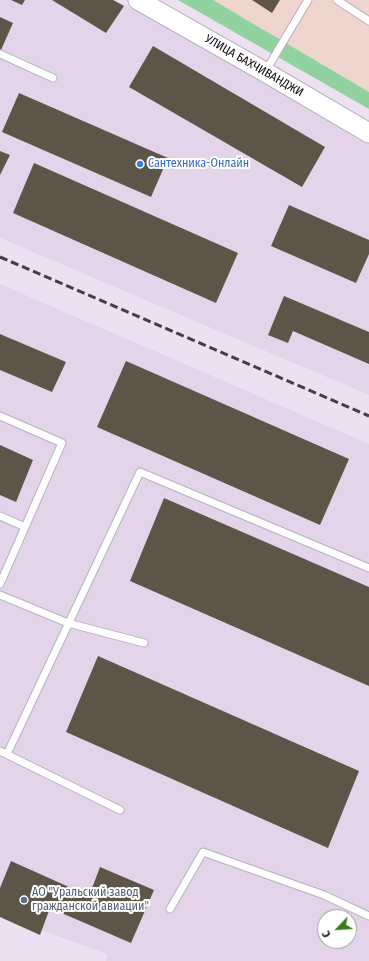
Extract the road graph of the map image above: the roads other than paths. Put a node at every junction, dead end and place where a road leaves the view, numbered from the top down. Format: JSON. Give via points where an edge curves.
{"nodes":[{"id":1,"x":140,"y":0,"type":"edge"},
{"id":2,"x":308,"y":0,"type":"edge"},
{"id":3,"x":337,"y":0,"type":"edge"},
{"id":4,"x":369,"y":21,"type":"edge"},
{"id":5,"x":0,"y":54,"type":"edge"},
{"id":6,"x":265,"y":72,"type":"junction"},
{"id":7,"x":53,"y":78,"type":"dead end"},
{"id":8,"x":369,"y":133,"type":"edge"},
{"id":9,"x":0,"y":416,"type":"edge"},
{"id":10,"x":0,"y":516,"type":"edge"},
{"id":11,"x":25,"y":527,"type":"junction"},
{"id":12,"x":369,"y":568,"type":"edge"},
{"id":13,"x":0,"y":584,"type":"edge"},
{"id":14,"x":0,"y":595,"type":"edge"},
{"id":15,"x":68,"y":623,"type":"junction"},
{"id":16,"x":144,"y":643,"type":"dead end"},
{"id":17,"x":3,"y":753,"type":"edge"},
{"id":18,"x":120,"y":810,"type":"dead end"},
{"id":19,"x":170,"y":909,"type":"dead end"},
{"id":20,"x":369,"y":916,"type":"edge"}],
"edges":[{"from":1,"to":6,"type":"main road","name":"УЛИЦА БАХЧИВАНДЖИ"},
{"from":2,"to":6,"type":"lane"},
{"from":3,"to":4,"type":"lane"},
{"from":5,"to":7,"type":"lane"},
{"from":6,"to":8,"type":"main road","name":"УЛИЦА БАХЧИВАНДЖИ"},
{"from":9,"to":11,"type":"lane","via":[[62,443]]},
{"from":10,"to":11,"type":"lane"},
{"from":11,"to":13,"type":"lane"},
{"from":12,"to":15,"type":"lane","via":[[140,472]]},
{"from":14,"to":15,"type":"lane"},
{"from":15,"to":16,"type":"lane"},
{"from":15,"to":17,"type":"lane"},
{"from":17,"to":18,"type":"lane"},
{"from":19,"to":20,"type":"lane","via":[[203,852],[324,895]]}]}
